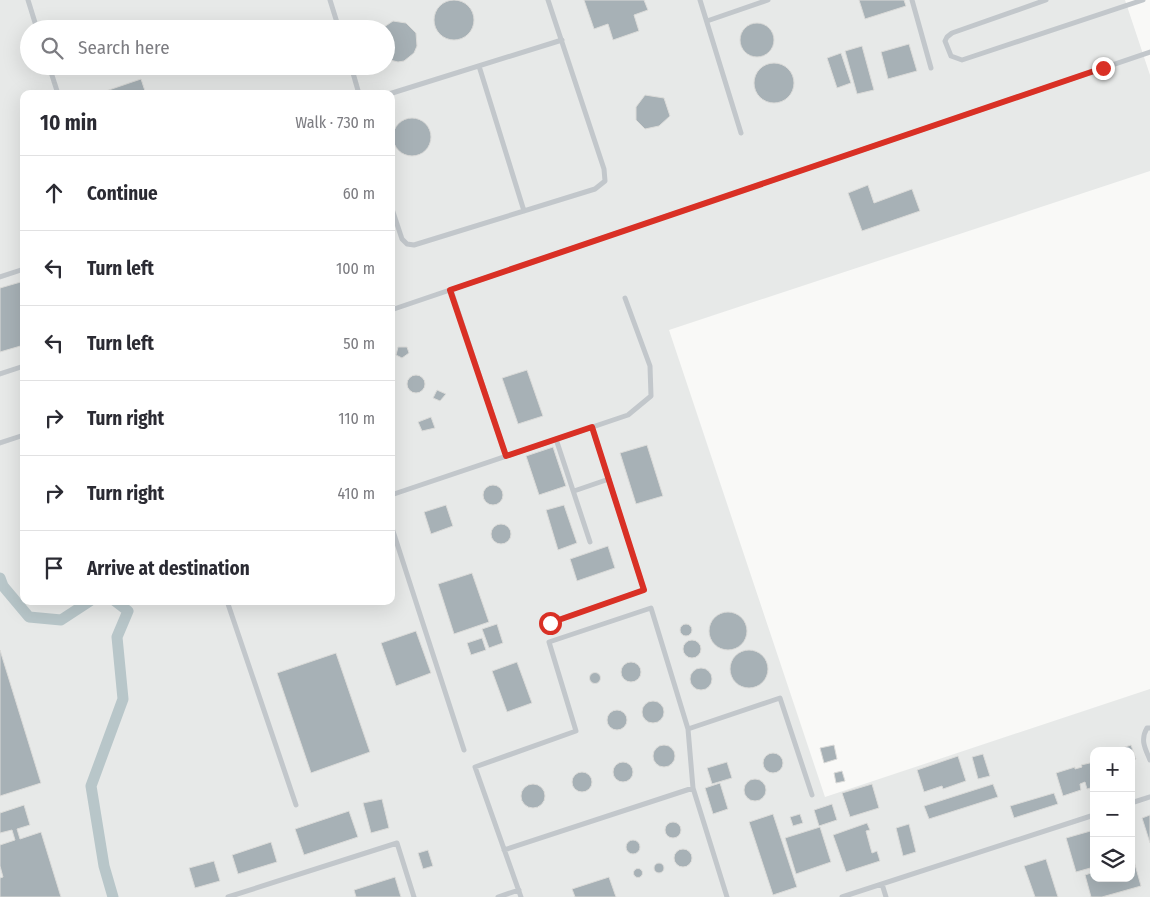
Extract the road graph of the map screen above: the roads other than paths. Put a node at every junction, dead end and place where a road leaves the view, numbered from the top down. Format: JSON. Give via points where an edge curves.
{"nodes":[{"id":1,"x":28,"y":0,"type":"edge"},
{"id":2,"x":330,"y":0,"type":"edge"},
{"id":3,"x":548,"y":0,"type":"edge"},
{"id":4,"x":700,"y":0,"type":"edge"},
{"id":5,"x":768,"y":0,"type":"edge"},
{"id":6,"x":912,"y":0,"type":"edge"},
{"id":7,"x":1046,"y":0,"type":"edge"},
{"id":8,"x":1143,"y":0,"type":"edge"},
{"id":9,"x":34,"y":20,"type":"edge"},
{"id":10,"x":336,"y":20,"type":"edge"},
{"id":11,"x":707,"y":21,"type":"junction"},
{"id":12,"x":562,"y":40,"type":"junction"},
{"id":13,"x":1150,"y":52,"type":"edge"},
{"id":14,"x":480,"y":66,"type":"junction"},
{"id":15,"x":931,"y":68,"type":"dead end"},
{"id":16,"x":52,"y":75,"type":"edge"},
{"id":17,"x":354,"y":75,"type":"edge"},
{"id":18,"x":57,"y":90,"type":"edge"},
{"id":19,"x":358,"y":90,"type":"edge"},
{"id":20,"x":395,"y":92,"type":"edge"},
{"id":21,"x":741,"y":133,"type":"dead end"},
{"id":22,"x":524,"y":211,"type":"junction"},
{"id":23,"x":395,"y":218,"type":"edge"},
{"id":24,"x":20,"y":270,"type":"edge"},
{"id":25,"x":0,"y":276,"type":"edge"},
{"id":26,"x":450,"y":290,"type":"junction"},
{"id":27,"x":625,"y":298,"type":"dead end"},
{"id":28,"x":395,"y":309,"type":"edge"},
{"id":29,"x":20,"y":367,"type":"edge"},
{"id":30,"x":0,"y":374,"type":"edge"},
{"id":31,"x":592,"y":427,"type":"junction"},
{"id":32,"x":20,"y":436,"type":"edge"},
{"id":33,"x":556,"y":439,"type":"junction"},
{"id":34,"x":0,"y":443,"type":"edge"},
{"id":35,"x":506,"y":456,"type":"junction"},
{"id":36,"x":609,"y":479,"type":"junction"},
{"id":37,"x":574,"y":491,"type":"junction"},
{"id":38,"x":395,"y":494,"type":"edge"},
{"id":39,"x":395,"y":537,"type":"edge"},
{"id":40,"x":590,"y":542,"type":"dead end"},
{"id":41,"x":227,"y":605,"type":"edge"},
{"id":42,"x":550,"y":623,"type":"dead end"},
{"id":43,"x":688,"y":728,"type":"junction"},
{"id":44,"x":1150,"y":728,"type":"edge"},
{"id":45,"x":464,"y":750,"type":"dead end"},
{"id":46,"x":1150,"y":760,"type":"edge"},
{"id":47,"x":693,"y":788,"type":"junction"},
{"id":48,"x":812,"y":795,"type":"dead end"},
{"id":49,"x":1150,"y":796,"type":"edge"},
{"id":50,"x":1135,"y":802,"type":"edge"},
{"id":51,"x":296,"y":805,"type":"dead end"},
{"id":52,"x":1090,"y":816,"type":"edge"},
{"id":53,"x":504,"y":850,"type":"junction"},
{"id":54,"x":882,"y":884,"type":"junction"},
{"id":55,"x":519,"y":890,"type":"junction"},
{"id":56,"x":228,"y":897,"type":"edge"},
{"id":57,"x":414,"y":897,"type":"edge"},
{"id":58,"x":498,"y":897,"type":"edge"},
{"id":59,"x":521,"y":897,"type":"edge"},
{"id":60,"x":727,"y":897,"type":"edge"},
{"id":61,"x":842,"y":897,"type":"edge"},
{"id":62,"x":886,"y":897,"type":"edge"}],
"edges":[{"from":1,"to":9,"type":"lane"},
{"from":2,"to":10,"type":"lane"},
{"from":3,"to":12,"type":"lane"},
{"from":4,"to":11,"type":"lane"},
{"from":5,"to":11,"type":"lane"},
{"from":6,"to":15,"type":"lane"},
{"from":7,"to":8,"type":"lane","via":[[952,33],[945,41],[951,56],[962,60]]},
{"from":11,"to":21,"type":"lane"},
{"from":12,"to":14,"type":"lane"},
{"from":12,"to":22,"type":"lane","via":[[604,169],[605,181],[595,189]]},
{"from":13,"to":26,"type":"lane"},
{"from":14,"to":20,"type":"lane"},
{"from":14,"to":22,"type":"lane"},
{"from":16,"to":18,"type":"lane"},
{"from":17,"to":19,"type":"lane"},
{"from":22,"to":23,"type":"lane","via":[[414,245],[402,239]]},
{"from":24,"to":25,"type":"lane"},
{"from":26,"to":28,"type":"lane"},
{"from":26,"to":35,"type":"lane"},
{"from":27,"to":31,"type":"lane","via":[[650,366],[651,396],[628,415]]},
{"from":29,"to":30,"type":"lane"},
{"from":31,"to":33,"type":"lane"},
{"from":31,"to":36,"type":"lane"},
{"from":32,"to":34,"type":"lane"},
{"from":33,"to":35,"type":"lane"},
{"from":33,"to":37,"type":"lane"},
{"from":35,"to":38,"type":"lane"},
{"from":36,"to":37,"type":"lane"},
{"from":36,"to":42,"type":"lane","via":[[644,590]]},
{"from":37,"to":40,"type":"lane"},
{"from":39,"to":45,"type":"lane"},
{"from":41,"to":51,"type":"lane"},
{"from":43,"to":47,"type":"lane"},
{"from":43,"to":48,"type":"lane","via":[[780,698]]},
{"from":43,"to":53,"type":"lane","via":[[651,608],[549,642],[576,731],[475,768]]},
{"from":44,"to":46,"type":"lane","via":[[1147,728],[1142,741]]},
{"from":47,"to":53,"type":"lane"},
{"from":47,"to":60,"type":"lane"},
{"from":49,"to":50,"type":"lane"},
{"from":52,"to":54,"type":"lane"},
{"from":53,"to":55,"type":"lane"},
{"from":54,"to":61,"type":"lane"},
{"from":54,"to":62,"type":"lane"},
{"from":55,"to":58,"type":"lane"},
{"from":55,"to":59,"type":"lane"},
{"from":56,"to":57,"type":"lane","via":[[397,843]]}]}
